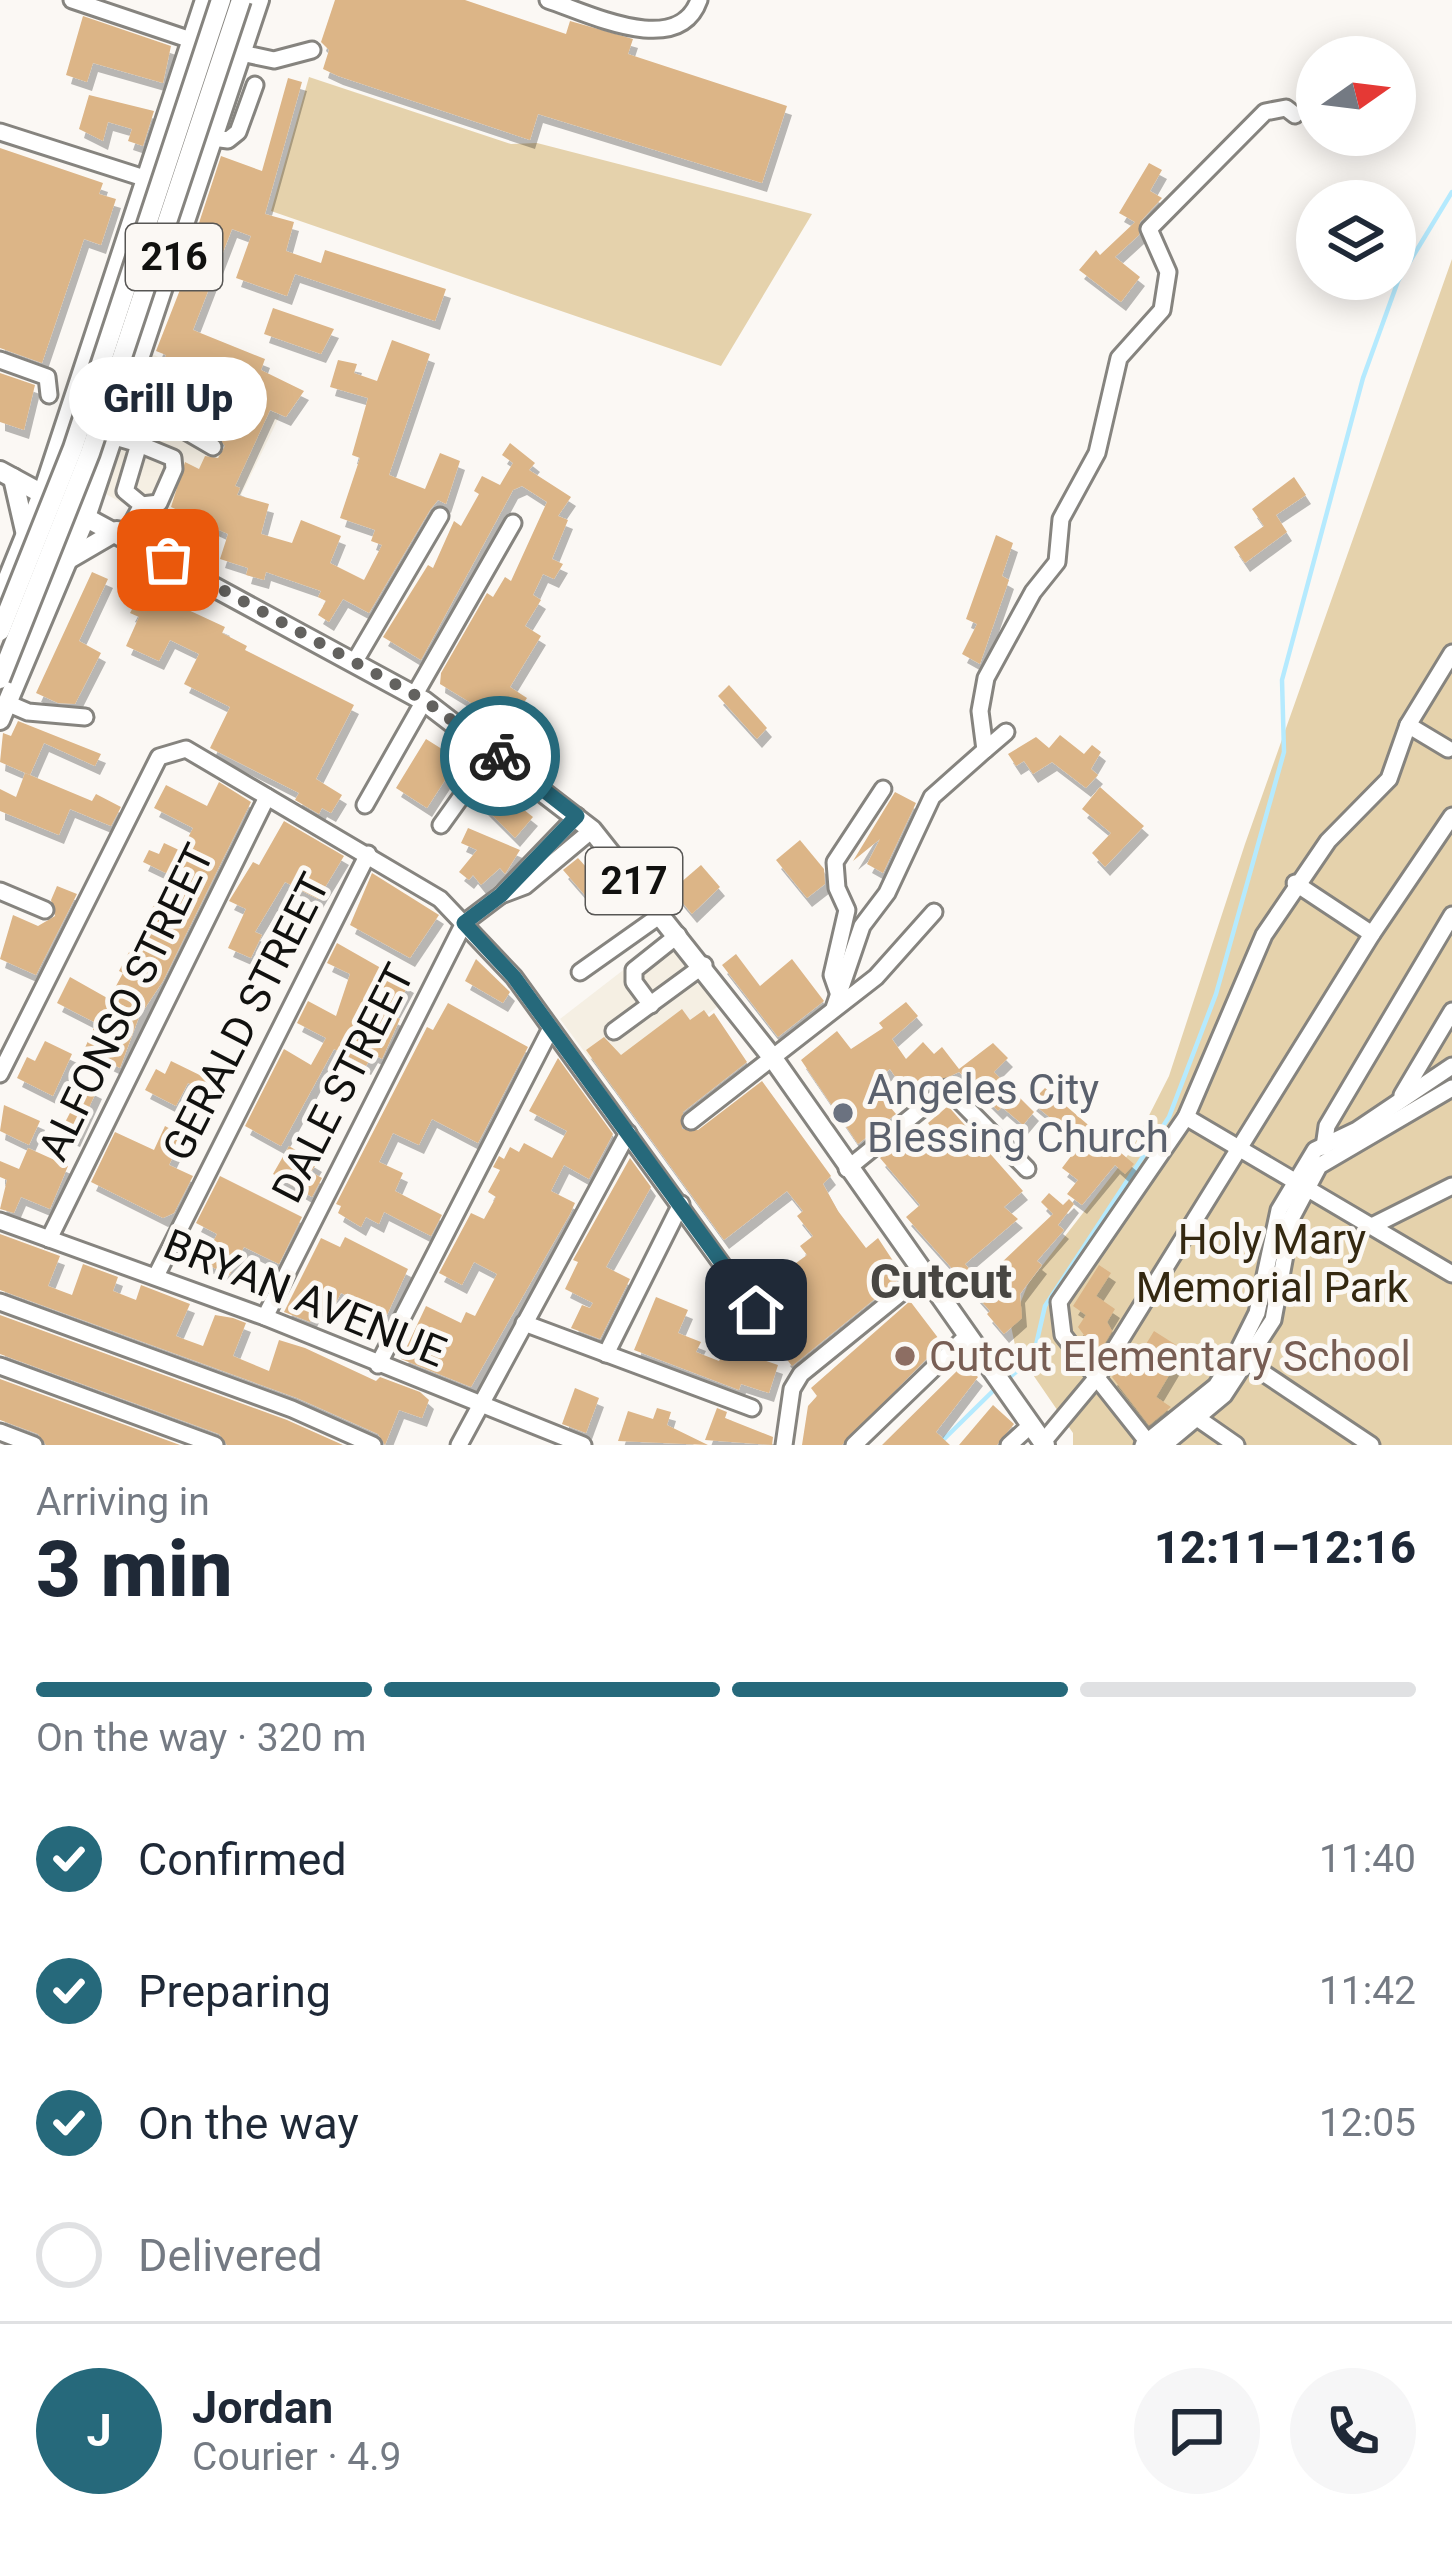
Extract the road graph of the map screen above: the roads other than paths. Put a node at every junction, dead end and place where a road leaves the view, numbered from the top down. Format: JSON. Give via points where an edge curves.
{"nodes":[{"id":1,"x":72,"y":0,"type":"edge"},
{"id":2,"x":205,"y":0,"type":"edge"},
{"id":3,"x":221,"y":0,"type":"edge"},
{"id":4,"x":241,"y":0,"type":"edge"},
{"id":5,"x":259,"y":0,"type":"edge"},
{"id":6,"x":548,"y":0,"type":"edge"},
{"id":7,"x":699,"y":0,"type":"edge"},
{"id":8,"x":191,"y":40,"type":"junction"},
{"id":9,"x":312,"y":50,"type":"dead end"},
{"id":10,"x":242,"y":53,"type":"junction"},
{"id":11,"x":255,"y":85,"type":"dead end"},
{"id":12,"x":1295,"y":115,"type":"dead end"},
{"id":13,"x":0,"y":132,"type":"edge"},
{"id":14,"x":213,"y":138,"type":"junction"},
{"id":15,"x":146,"y":172,"type":"junction"},
{"id":16,"x":199,"y":181,"type":"junction"},
{"id":17,"x":0,"y":360,"type":"edge"},
{"id":18,"x":83,"y":372,"type":"junction"},
{"id":19,"x":129,"y":392,"type":"junction"},
{"id":20,"x":49,"y":395,"type":"dead end"},
{"id":21,"x":115,"y":437,"type":"junction"},
{"id":22,"x":139,"y":443,"type":"junction"},
{"id":23,"x":214,"y":447,"type":"dead end"},
{"id":24,"x":58,"y":448,"type":"junction"},
{"id":25,"x":6,"y":474,"type":"edge"},
{"id":26,"x":43,"y":492,"type":"junction"},
{"id":27,"x":142,"y":505,"type":"junction"},
{"id":28,"x":87,"y":514,"type":"junction"},
{"id":29,"x":440,"y":516,"type":"dead end"},
{"id":30,"x":513,"y":523,"type":"dead end"},
{"id":31,"x":121,"y":534,"type":"junction"},
{"id":32,"x":26,"y":535,"type":"junction"},
{"id":33,"x":69,"y":559,"type":"junction"},
{"id":34,"x":0,"y":598,"type":"edge"},
{"id":35,"x":0,"y":631,"type":"edge"},
{"id":36,"x":1452,"y":653,"type":"edge"},
{"id":37,"x":355,"y":661,"type":"junction"},
{"id":38,"x":0,"y":679,"type":"edge"},
{"id":39,"x":419,"y":698,"type":"junction"},
{"id":40,"x":4,"y":712,"type":"edge"},
{"id":41,"x":85,"y":717,"type":"dead end"},
{"id":42,"x":1408,"y":725,"type":"junction"},
{"id":43,"x":1006,"y":732,"type":"dead end"},
{"id":44,"x":1451,"y":748,"type":"edge"},
{"id":45,"x":985,"y":749,"type":"junction"},
{"id":46,"x":494,"y":751,"type":"junction"},
{"id":47,"x":883,"y":789,"type":"dead end"},
{"id":48,"x":267,"y":797,"type":"junction"},
{"id":49,"x":365,"y":805,"type":"dead end"},
{"id":50,"x":1452,"y":815,"type":"edge"},
{"id":51,"x":584,"y":823,"type":"junction"},
{"id":52,"x":441,"y":825,"type":"dead end"},
{"id":53,"x":368,"y":854,"type":"junction"},
{"id":54,"x":1295,"y":884,"type":"junction"},
{"id":55,"x":0,"y":891,"type":"edge"},
{"id":56,"x":45,"y":910,"type":"dead end"},
{"id":57,"x":934,"y":912,"type":"dead end"},
{"id":58,"x":662,"y":914,"type":"junction"},
{"id":59,"x":1452,"y":916,"type":"edge"},
{"id":60,"x":464,"y":923,"type":"junction"},
{"id":61,"x":1372,"y":934,"type":"junction"},
{"id":62,"x":678,"y":935,"type":"junction"},
{"id":63,"x":704,"y":965,"type":"junction"},
{"id":64,"x":580,"y":972,"type":"dead end"},
{"id":65,"x":837,"y":1001,"type":"junction"},
{"id":66,"x":651,"y":1005,"type":"junction"},
{"id":67,"x":1452,"y":1012,"type":"edge"},
{"id":68,"x":550,"y":1030,"type":"junction"},
{"id":69,"x":614,"y":1031,"type":"dead end"},
{"id":70,"x":772,"y":1057,"type":"junction"},
{"id":71,"x":1452,"y":1066,"type":"edge"},
{"id":72,"x":0,"y":1074,"type":"edge"},
{"id":73,"x":1452,"y":1088,"type":"edge"},
{"id":74,"x":1400,"y":1097,"type":"junction"},
{"id":75,"x":1186,"y":1117,"type":"junction"},
{"id":76,"x":691,"y":1121,"type":"dead end"},
{"id":77,"x":628,"y":1133,"type":"junction"},
{"id":78,"x":1237,"y":1149,"type":"junction"},
{"id":79,"x":1325,"y":1153,"type":"junction"},
{"id":80,"x":1027,"y":1168,"type":"dead end"},
{"id":81,"x":847,"y":1169,"type":"junction"},
{"id":82,"x":1301,"y":1182,"type":"junction"},
{"id":83,"x":1452,"y":1186,"type":"edge"},
{"id":84,"x":681,"y":1204,"type":"junction"},
{"id":85,"x":0,"y":1221,"type":"edge"},
{"id":86,"x":1374,"y":1225,"type":"junction"},
{"id":87,"x":49,"y":1239,"type":"junction"},
{"id":88,"x":1452,"y":1274,"type":"edge"},
{"id":89,"x":156,"y":1276,"type":"junction"},
{"id":90,"x":923,"y":1276,"type":"junction"},
{"id":91,"x":0,"y":1302,"type":"edge"},
{"id":92,"x":265,"y":1317,"type":"junction"},
{"id":93,"x":524,"y":1323,"type":"junction"},
{"id":94,"x":968,"y":1336,"type":"junction"},
{"id":95,"x":781,"y":1346,"type":"dead end"},
{"id":96,"x":606,"y":1354,"type":"junction"},
{"id":97,"x":1242,"y":1359,"type":"junction"},
{"id":98,"x":378,"y":1365,"type":"junction"},
{"id":99,"x":0,"y":1366,"type":"edge"},
{"id":100,"x":1098,"y":1376,"type":"junction"},
{"id":101,"x":752,"y":1408,"type":"dead end"},
{"id":102,"x":482,"y":1409,"type":"junction"},
{"id":103,"x":1192,"y":1416,"type":"junction"},
{"id":104,"x":1031,"y":1425,"type":"junction"},
{"id":105,"x":0,"y":1432,"type":"edge"},
{"id":106,"x":1044,"y":1444,"type":"edge"},
{"id":107,"x":1151,"y":1444,"type":"edge"},
{"id":108,"x":34,"y":1445,"type":"edge"},
{"id":109,"x":215,"y":1445,"type":"edge"},
{"id":110,"x":373,"y":1445,"type":"edge"},
{"id":111,"x":459,"y":1445,"type":"edge"},
{"id":112,"x":583,"y":1445,"type":"edge"},
{"id":113,"x":784,"y":1445,"type":"edge"},
{"id":114,"x":854,"y":1445,"type":"edge"},
{"id":115,"x":1009,"y":1445,"type":"edge"},
{"id":116,"x":1236,"y":1445,"type":"edge"},
{"id":117,"x":1370,"y":1445,"type":"edge"}],
"edges":[{"from":1,"to":8,"type":"street"},
{"from":2,"to":8,"type":"main road","number":"216"},
{"from":3,"to":35,"type":"main road","bridge":true,"via":[[73,448]]},
{"from":4,"to":38,"type":"main road","bridge":true,"via":[[91,452]]},
{"from":5,"to":10,"type":"main road","number":"216"},
{"from":6,"to":7,"type":"street","via":[[646,30],[674,28],[694,15]]},
{"from":8,"to":15,"type":"main road","number":"216"},
{"from":9,"to":10,"type":"street","via":[[274,60]]},
{"from":10,"to":14,"type":"main road","number":"216"},
{"from":11,"to":14,"type":"street","via":[[238,132]]},
{"from":12,"to":45,"type":"street","via":[[1286,108],[1264,112],[1149,230],[1168,272],[1162,310],[1119,358],[1097,453],[1061,518],[1058,562],[986,678]]},
{"from":13,"to":15,"type":"street"},
{"from":14,"to":16,"type":"main road","number":"216"},
{"from":15,"to":16,"type":"main road","via":[[170,158],[189,165]]},
{"from":15,"to":18,"type":"main road","number":"216"},
{"from":16,"to":19,"type":"main road","number":"216"},
{"from":17,"to":20,"type":"street","via":[[47,377]]},
{"from":18,"to":19,"type":"main road","via":[[97,390]]},
{"from":18,"to":24,"type":"main road","number":"216"},
{"from":19,"to":21,"type":"main road","number":"216"},
{"from":19,"to":23,"type":"street"},
{"from":21,"to":22,"type":"street"},
{"from":21,"to":28,"type":"main road","number":"216"},
{"from":22,"to":27,"type":"street","via":[[125,490]]},
{"from":22,"to":27,"type":"street","via":[[173,458],[174,466],[159,503]]},
{"from":24,"to":25,"type":"main road","via":[[41,465]]},
{"from":24,"to":26,"type":"main road","number":"216"},
{"from":25,"to":26,"type":"main road","number":"217"},
{"from":25,"to":32,"type":"main road"},
{"from":26,"to":28,"type":"main road","number":"217"},
{"from":26,"to":32,"type":"main road","number":"216"},
{"from":27,"to":31,"type":"street"},
{"from":28,"to":31,"type":"main road","number":"217"},
{"from":28,"to":33,"type":"main road","number":"216"},
{"from":29,"to":37,"type":"street"},
{"from":30,"to":39,"type":"street"},
{"from":31,"to":33,"type":"main road"},
{"from":31,"to":37,"type":"main road","number":"217"},
{"from":32,"to":34,"type":"main road","number":"216"},
{"from":33,"to":40,"type":"main road","number":"216"},
{"from":36,"to":42,"type":"street"},
{"from":37,"to":39,"type":"main road","number":"217"},
{"from":39,"to":46,"type":"main road","number":"217"},
{"from":39,"to":49,"type":"street"},
{"from":40,"to":41,"type":"street"},
{"from":42,"to":44,"type":"street"},
{"from":42,"to":54,"type":"street","via":[[1389,779]]},
{"from":43,"to":45,"type":"street"},
{"from":45,"to":65,"type":"street","via":[[932,797],[887,893],[862,926]]},
{"from":46,"to":51,"type":"main road","number":"217"},
{"from":46,"to":52,"type":"street"},
{"from":47,"to":65,"type":"street","via":[[835,862],[847,910],[832,976]]},
{"from":48,"to":53,"type":"street"},
{"from":48,"to":72,"type":"street","via":[[194,753],[178,748],[159,757]]},
{"from":48,"to":87,"type":"street","name":"ALFONSO STREET"},
{"from":50,"to":61,"type":"street"},
{"from":51,"to":58,"type":"main road","number":"217"},
{"from":51,"to":60,"type":"street","name":"DALE STREET"},
{"from":53,"to":60,"type":"street"},
{"from":53,"to":89,"type":"street","name":"GERALD STREET"},
{"from":54,"to":61,"type":"street"},
{"from":54,"to":75,"type":"street","via":[[1241,981]]},
{"from":55,"to":56,"type":"street"},
{"from":57,"to":65,"type":"street","via":[[876,977]]},
{"from":58,"to":62,"type":"main road","number":"217"},
{"from":58,"to":64,"type":"street"},
{"from":59,"to":79,"type":"street","via":[[1331,1119]]},
{"from":60,"to":68,"type":"street"},
{"from":60,"to":92,"type":"street","name":"DALE STREET"},
{"from":61,"to":78,"type":"street"},
{"from":62,"to":63,"type":"main road","number":"217"},
{"from":62,"to":66,"type":"street","via":[[634,970]]},
{"from":63,"to":66,"type":"street"},
{"from":63,"to":70,"type":"main road","number":"217"},
{"from":65,"to":70,"type":"street"},
{"from":66,"to":69,"type":"street"},
{"from":67,"to":74,"type":"street"},
{"from":68,"to":77,"type":"street"},
{"from":68,"to":98,"type":"street"},
{"from":70,"to":76,"type":"street"},
{"from":70,"to":81,"type":"main road","number":"217"},
{"from":71,"to":74,"type":"street"},
{"from":73,"to":79,"type":"street"},
{"from":74,"to":79,"type":"street"},
{"from":75,"to":78,"type":"street"},
{"from":75,"to":100,"type":"street","via":[[1059,1302],[1063,1335]]},
{"from":77,"to":84,"type":"street"},
{"from":77,"to":93,"type":"street"},
{"from":78,"to":82,"type":"street"},
{"from":78,"to":100,"type":"street"},
{"from":79,"to":82,"type":"street"},
{"from":80,"to":81,"type":"street","via":[[947,1088]]},
{"from":81,"to":90,"type":"main road","number":"217"},
{"from":82,"to":86,"type":"street"},
{"from":82,"to":97,"type":"street","via":[[1279,1210],[1271,1293]]},
{"from":83,"to":86,"type":"street"},
{"from":84,"to":95,"type":"street"},
{"from":84,"to":96,"type":"street"},
{"from":85,"to":87,"type":"street","name":"BRYAN AVENUE"},
{"from":86,"to":88,"type":"street"},
{"from":87,"to":89,"type":"street","name":"BRYAN AVENUE"},
{"from":89,"to":92,"type":"street","name":"BRYAN AVENUE"},
{"from":90,"to":94,"type":"main road","number":"217"},
{"from":90,"to":113,"type":"street","via":[[801,1374]]},
{"from":91,"to":110,"type":"street"},
{"from":92,"to":98,"type":"street","name":"BRYAN AVENUE"},
{"from":93,"to":96,"type":"street"},
{"from":93,"to":102,"type":"street"},
{"from":94,"to":104,"type":"main road","number":"217"},
{"from":94,"to":114,"type":"street"},
{"from":96,"to":101,"type":"street"},
{"from":97,"to":103,"type":"street"},
{"from":97,"to":117,"type":"street"},
{"from":98,"to":102,"type":"street","name":"BRYAN AVENUE"},
{"from":99,"to":109,"type":"street"},
{"from":100,"to":106,"type":"street"},
{"from":100,"to":107,"type":"street"},
{"from":102,"to":111,"type":"street"},
{"from":102,"to":112,"type":"street","name":"BRYAN AVENUE"},
{"from":103,"to":107,"type":"street"},
{"from":103,"to":116,"type":"street"},
{"from":104,"to":106,"type":"main road","number":"217"},
{"from":104,"to":115,"type":"street"},
{"from":105,"to":108,"type":"street"}]}
